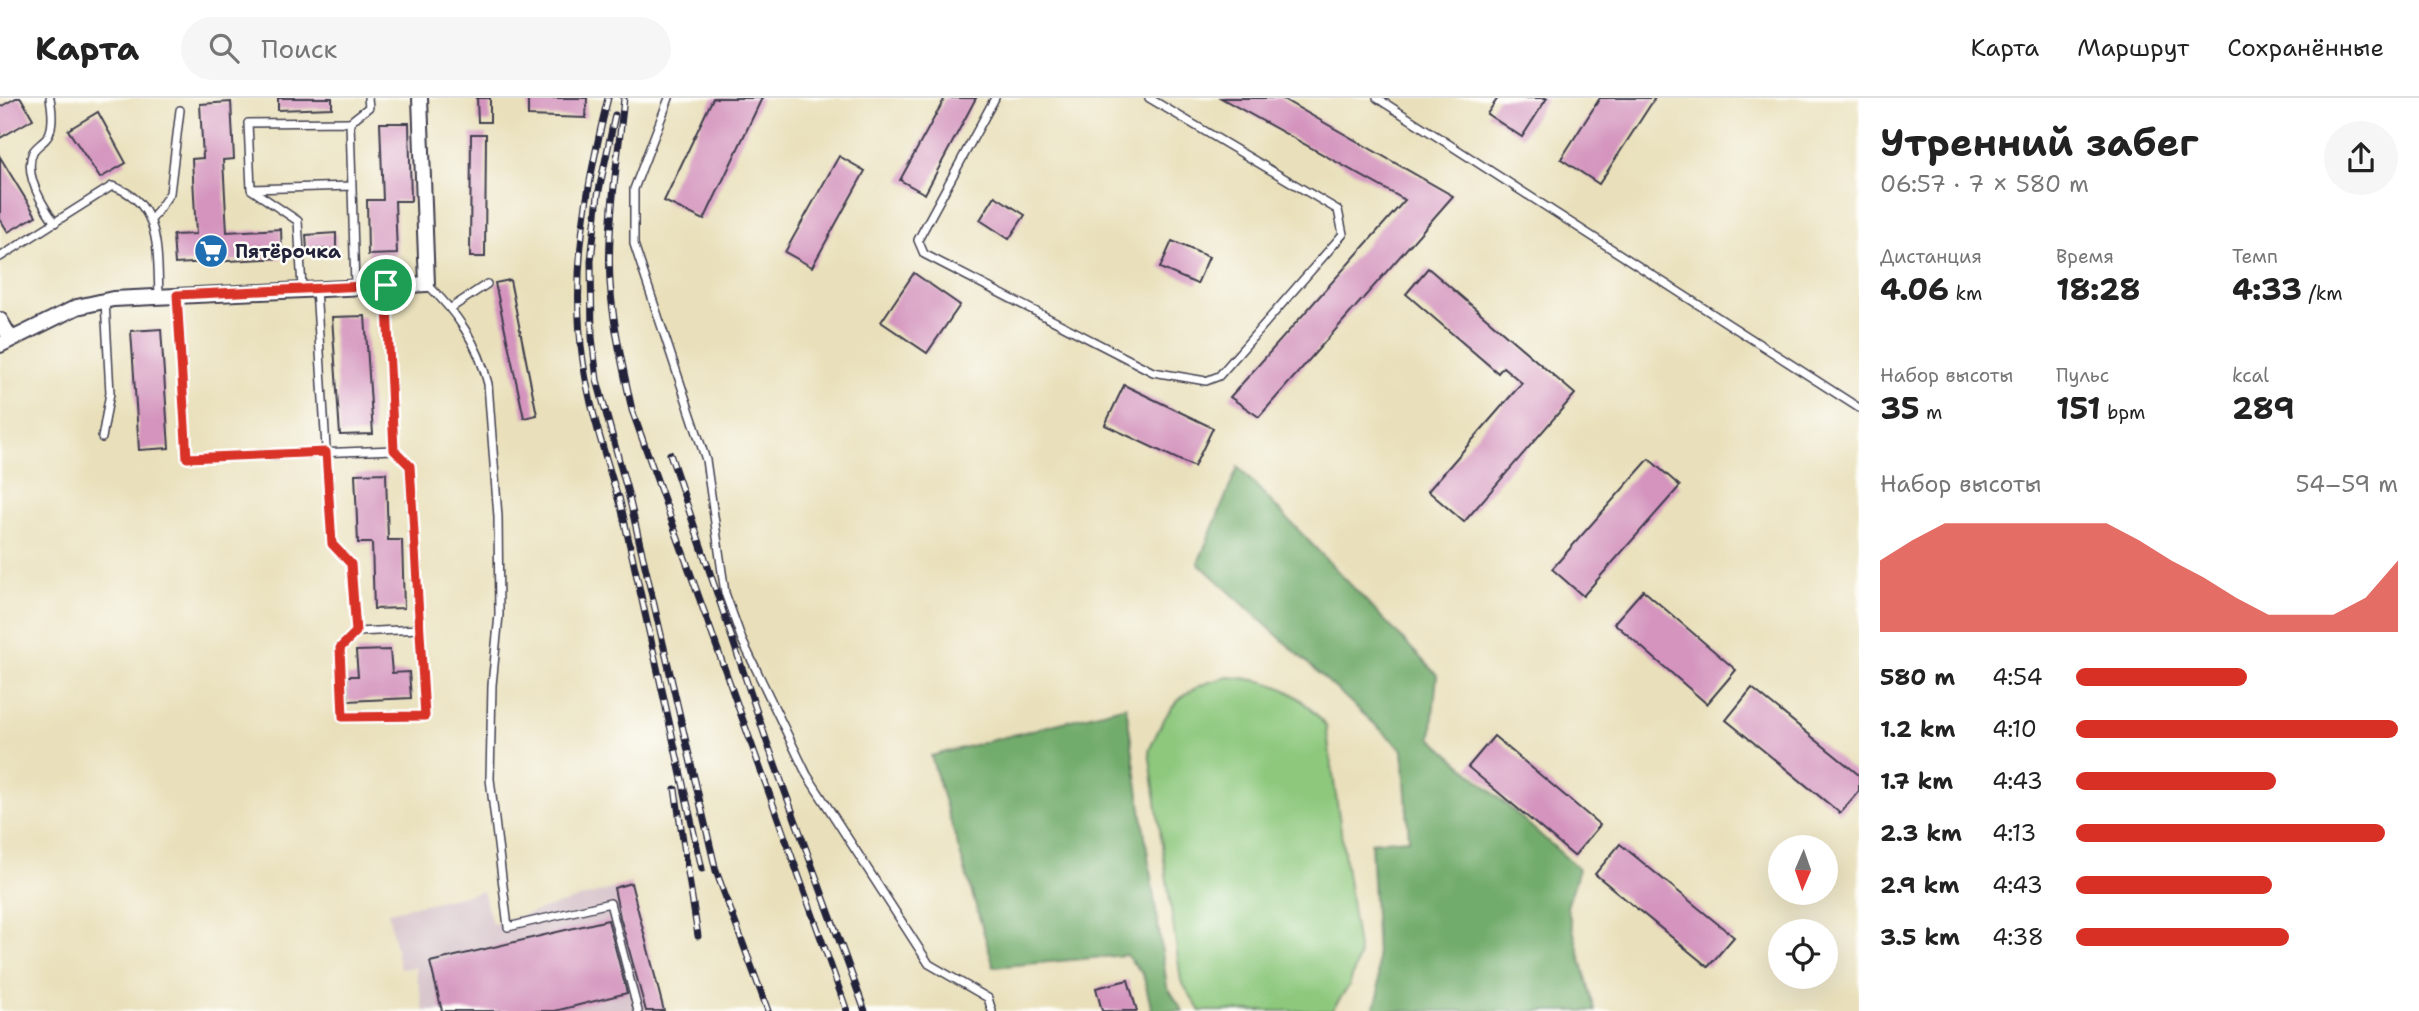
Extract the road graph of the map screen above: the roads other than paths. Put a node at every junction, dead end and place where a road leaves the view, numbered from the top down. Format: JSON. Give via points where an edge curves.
{"nodes":[{"id":1,"x":50,"y":98,"type":"edge"},
{"id":2,"x":368,"y":98,"type":"edge"},
{"id":3,"x":420,"y":98,"type":"edge"},
{"id":4,"x":669,"y":98,"type":"edge"},
{"id":5,"x":995,"y":98,"type":"edge"},
{"id":6,"x":1149,"y":98,"type":"edge"},
{"id":7,"x":1377,"y":98,"type":"edge"},
{"id":8,"x":180,"y":110,"type":"dead end"},
{"id":9,"x":350,"y":121,"type":"junction"},
{"id":10,"x":352,"y":186,"type":"junction"},
{"id":11,"x":251,"y":189,"type":"junction"},
{"id":12,"x":152,"y":219,"type":"junction"},
{"id":13,"x":55,"y":223,"type":"junction"},
{"id":14,"x":0,"y":257,"type":"edge"},
{"id":15,"x":427,"y":284,"type":"junction"},
{"id":16,"x":487,"y":284,"type":"dead end"},
{"id":17,"x":386,"y":285,"type":"junction"},
{"id":18,"x":355,"y":286,"type":"junction"},
{"id":19,"x":309,"y":288,"type":"junction"},
{"id":20,"x":159,"y":295,"type":"junction"},
{"id":21,"x":177,"y":295,"type":"junction"},
{"id":22,"x":105,"y":300,"type":"junction"},
{"id":23,"x":451,"y":308,"type":"junction"},
{"id":24,"x":0,"y":320,"type":"edge"},
{"id":25,"x":6,"y":342,"type":"edge"},
{"id":26,"x":1859,"y":408,"type":"edge"},
{"id":27,"x":102,"y":438,"type":"dead end"},
{"id":28,"x":394,"y":450,"type":"junction"},
{"id":29,"x":326,"y":452,"type":"junction"},
{"id":30,"x":420,"y":629,"type":"junction"},
{"id":31,"x":356,"y":632,"type":"junction"},
{"id":32,"x":638,"y":1011,"type":"edge"},
{"id":33,"x":992,"y":1011,"type":"edge"}],
"edges":[{"from":1,"to":13,"type":"lane","via":[[49,135],[33,152],[31,165],[39,200]]},
{"from":2,"to":9,"type":"lane","via":[[369,107]]},
{"from":3,"to":15,"type":"street"},
{"from":4,"to":33,"type":"lane","via":[[634,189],[634,244],[706,460],[725,593],[807,775],[929,964],[988,998]]},
{"from":5,"to":6,"type":"lane","via":[[918,240],[925,254],[1153,372],[1206,381],[1219,376],[1343,234],[1338,209]]},
{"from":7,"to":26,"type":"lane"},
{"from":8,"to":12,"type":"lane","via":[[170,193]]},
{"from":9,"to":10,"type":"lane"},
{"from":9,"to":11,"type":"lane","via":[[248,123]]},
{"from":10,"to":11,"type":"lane"},
{"from":10,"to":18,"type":"lane"},
{"from":11,"to":19,"type":"lane","via":[[298,221]]},
{"from":12,"to":13,"type":"lane","via":[[129,191],[112,186]]},
{"from":12,"to":20,"type":"lane"},
{"from":13,"to":14,"type":"lane"},
{"from":15,"to":17,"type":"street"},
{"from":15,"to":23,"type":"lane"},
{"from":16,"to":23,"type":"lane"},
{"from":17,"to":18,"type":"street"},
{"from":17,"to":28,"type":"lane"},
{"from":18,"to":19,"type":"street"},
{"from":19,"to":21,"type":"street"},
{"from":19,"to":29,"type":"lane"},
{"from":20,"to":21,"type":"street"},
{"from":20,"to":22,"type":"street"},
{"from":21,"to":29,"type":"lane","via":[[187,458]]},
{"from":22,"to":25,"type":"street","via":[[77,307]]},
{"from":22,"to":27,"type":"lane","via":[[110,393]]},
{"from":23,"to":32,"type":"lane","via":[[483,363],[491,407],[499,517],[499,615],[490,779],[508,927],[611,903]]},
{"from":24,"to":25,"type":"street"},
{"from":28,"to":29,"type":"lane"},
{"from":28,"to":30,"type":"lane","via":[[410,466]]},
{"from":29,"to":31,"type":"lane","via":[[332,544],[351,564]]},
{"from":30,"to":31,"type":"lane"},
{"from":30,"to":31,"type":"lane","via":[[425,716],[343,717],[340,648]]}]}
